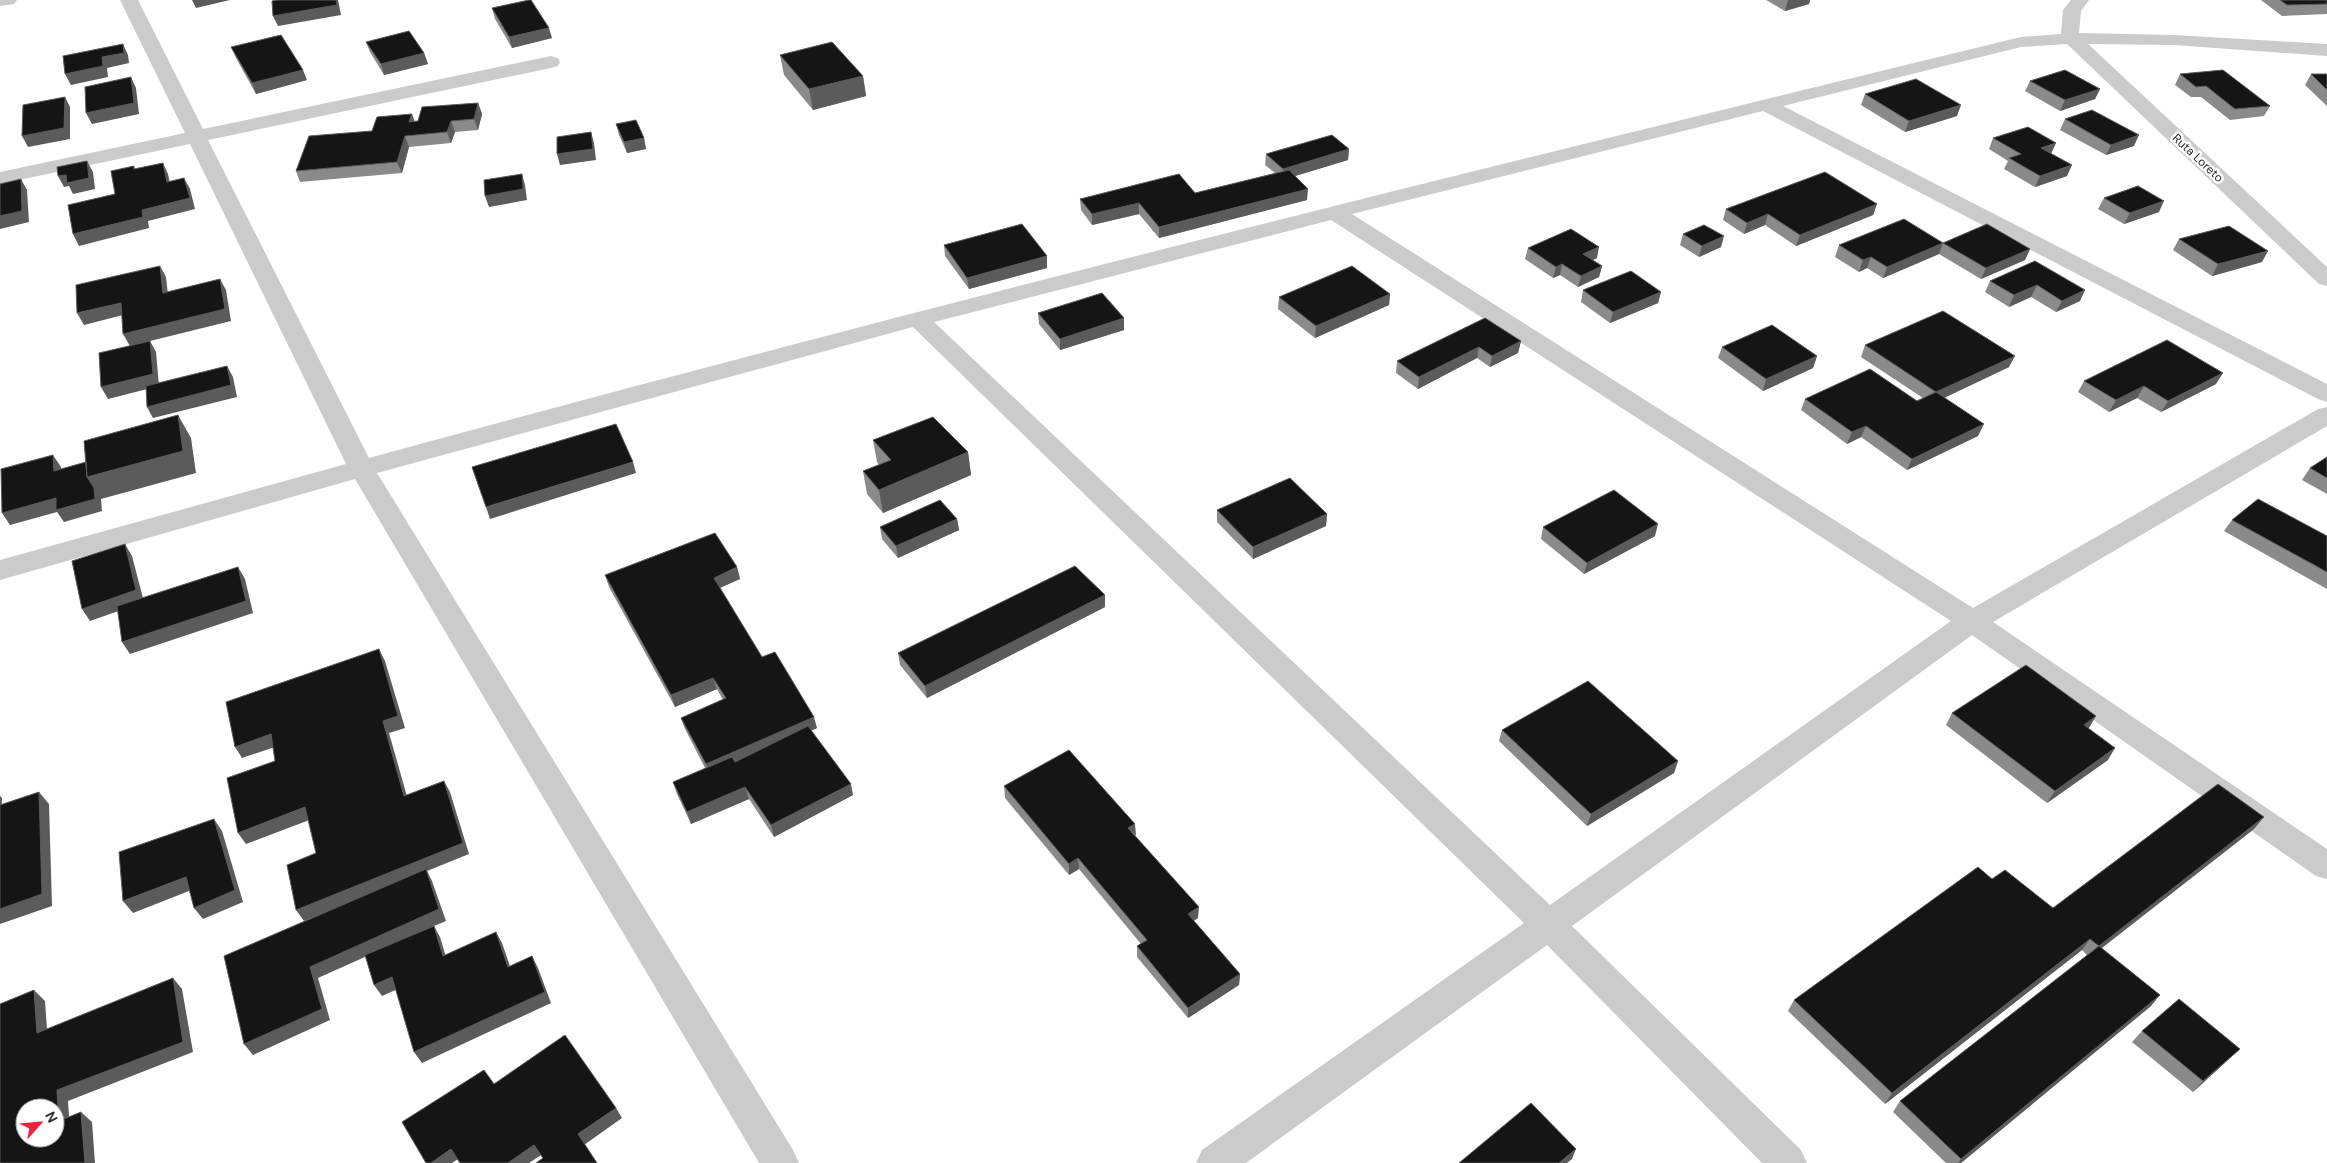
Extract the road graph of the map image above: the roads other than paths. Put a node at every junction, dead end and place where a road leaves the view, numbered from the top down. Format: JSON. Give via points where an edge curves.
{"nodes":[{"id":1,"x":8,"y":0,"type":"edge"},
{"id":2,"x":129,"y":0,"type":"edge"},
{"id":3,"x":2080,"y":0,"type":"edge"},
{"id":4,"x":0,"y":1,"type":"edge"},
{"id":5,"x":2070,"y":37,"type":"junction"},
{"id":6,"x":2327,"y":50,"type":"edge"},
{"id":7,"x":551,"y":62,"type":"dead end"},
{"id":8,"x":1765,"y":105,"type":"junction"},
{"id":9,"x":196,"y":137,"type":"junction"},
{"id":10,"x":0,"y":178,"type":"edge"},
{"id":11,"x":1334,"y":212,"type":"junction"},
{"id":12,"x":2327,"y":279,"type":"edge"},
{"id":13,"x":918,"y":319,"type":"junction"},
{"id":14,"x":2327,"y":394,"type":"edge"},
{"id":15,"x":2327,"y":416,"type":"edge"},
{"id":16,"x":361,"y":468,"type":"junction"},
{"id":17,"x":0,"y":570,"type":"edge"},
{"id":18,"x":1972,"y":620,"type":"junction"},
{"id":19,"x":2327,"y":866,"type":"edge"},
{"id":20,"x":1547,"y":923,"type":"junction"},
{"id":21,"x":780,"y":1163,"type":"edge"},
{"id":22,"x":1215,"y":1163,"type":"edge"},
{"id":23,"x":1788,"y":1163,"type":"edge"}],
"edges":[{"from":1,"to":4,"type":"street"},
{"from":2,"to":9,"type":"street"},
{"from":3,"to":5,"type":"street","via":[[2072,10]]},
{"from":5,"to":6,"type":"street"},
{"from":5,"to":8,"type":"street","via":[[2021,42]]},
{"from":5,"to":12,"type":"street","name":"Ruta Loreto"},
{"from":7,"to":9,"type":"street"},
{"from":8,"to":11,"type":"street"},
{"from":8,"to":14,"type":"street"},
{"from":9,"to":10,"type":"street"},
{"from":9,"to":16,"type":"street"},
{"from":11,"to":13,"type":"street"},
{"from":11,"to":18,"type":"street"},
{"from":13,"to":16,"type":"street"},
{"from":13,"to":20,"type":"street"},
{"from":15,"to":18,"type":"street"},
{"from":16,"to":17,"type":"street"},
{"from":16,"to":21,"type":"street"},
{"from":18,"to":19,"type":"street"},
{"from":18,"to":20,"type":"street"},
{"from":20,"to":22,"type":"street"},
{"from":20,"to":23,"type":"street"}]}
